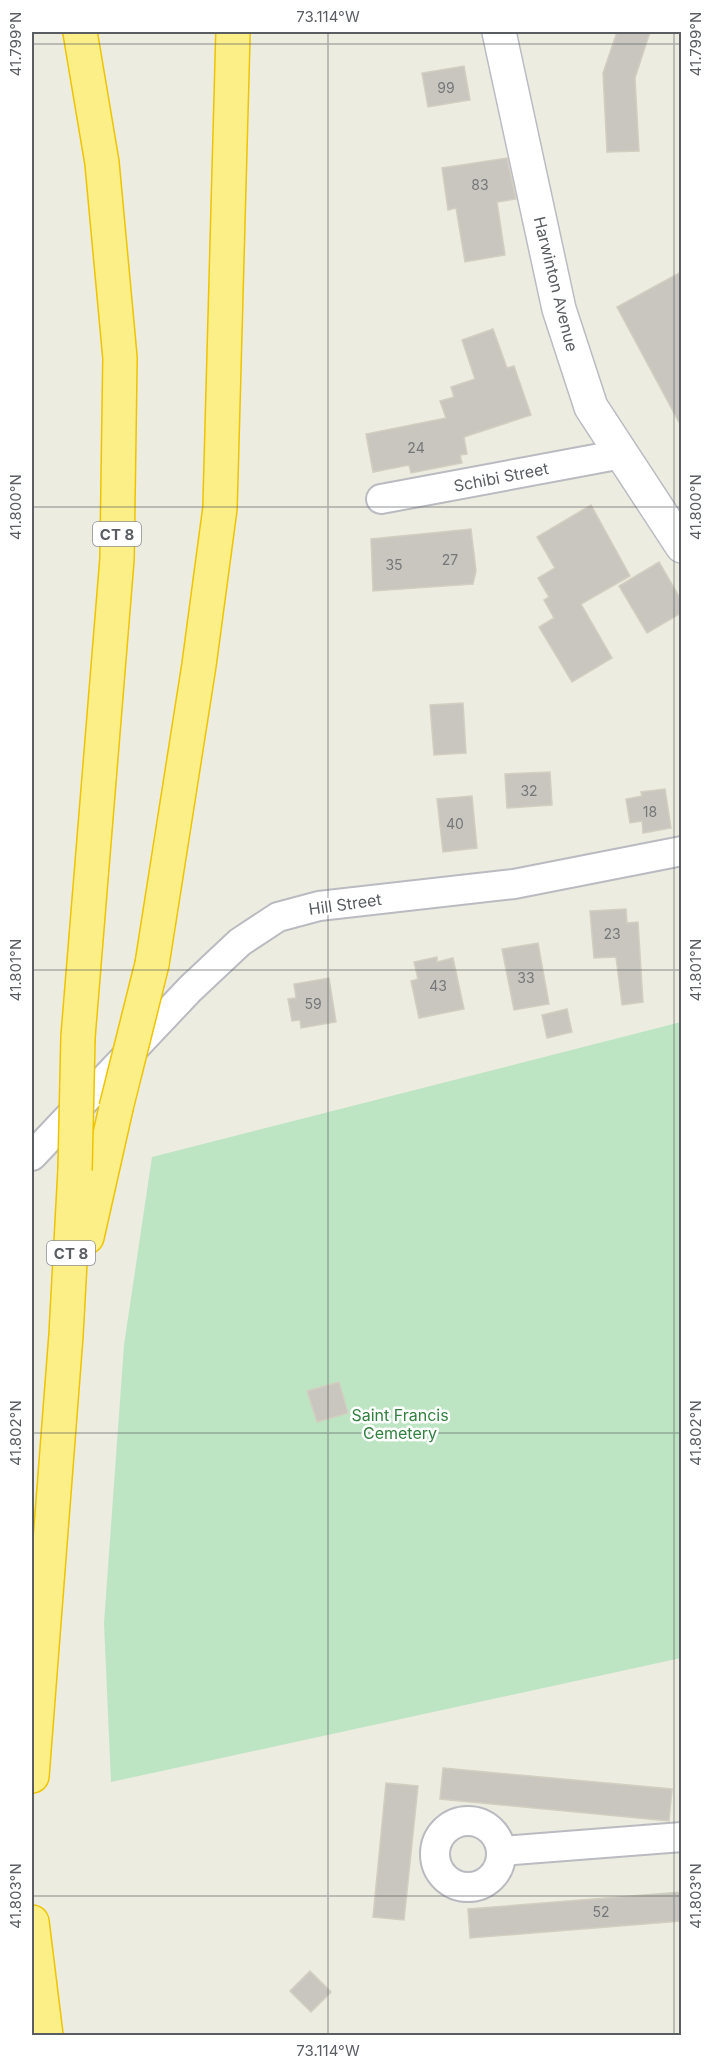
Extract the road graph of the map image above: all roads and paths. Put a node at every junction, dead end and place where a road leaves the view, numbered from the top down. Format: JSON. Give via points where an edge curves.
{"nodes":[{"id":1,"x":80,"y":32,"type":"edge"},
{"id":2,"x":233,"y":32,"type":"edge"},
{"id":3,"x":499,"y":32,"type":"edge"},
{"id":4,"x":622,"y":454,"type":"junction"},
{"id":5,"x":381,"y":499,"type":"dead end"},
{"id":6,"x":681,"y":546,"type":"edge"},
{"id":7,"x":681,"y":851,"type":"edge"},
{"id":8,"x":32,"y":1156,"type":"edge"},
{"id":9,"x":66,"y":1335,"type":"junction"},
{"id":10,"x":32,"y":1776,"type":"edge"},
{"id":11,"x":681,"y":1837,"type":"edge"},
{"id":12,"x":501,"y":1851,"type":"dead end"},
{"id":13,"x":32,"y":1922,"type":"edge"},
{"id":14,"x":46,"y":2036,"type":"edge"}],
"edges":[{"from":1,"to":9,"type":"highway","number":"CT 8","bridge":true,"via":[[102,163],[120,358],[117,560],[78,1037]]},
{"from":2,"to":9,"type":"highway","bridge":true,"via":[[220,508],[152,964]]},
{"from":3,"to":4,"type":"main road","name":"Harwinton Avenue","via":[[559,309],[591,407]]},
{"from":4,"to":5,"type":"street","name":"Schibi Street"},
{"from":4,"to":6,"type":"main road","name":"Harwinton Avenue"},
{"from":7,"to":8,"type":"street","name":"Hill Street","via":[[514,884],[319,906],[278,917],[240,942],[190,989]]},
{"from":9,"to":10,"type":"highway","number":"CT 8"},
{"from":11,"to":12,"type":"street"},
{"from":13,"to":14,"type":"highway"}]}
